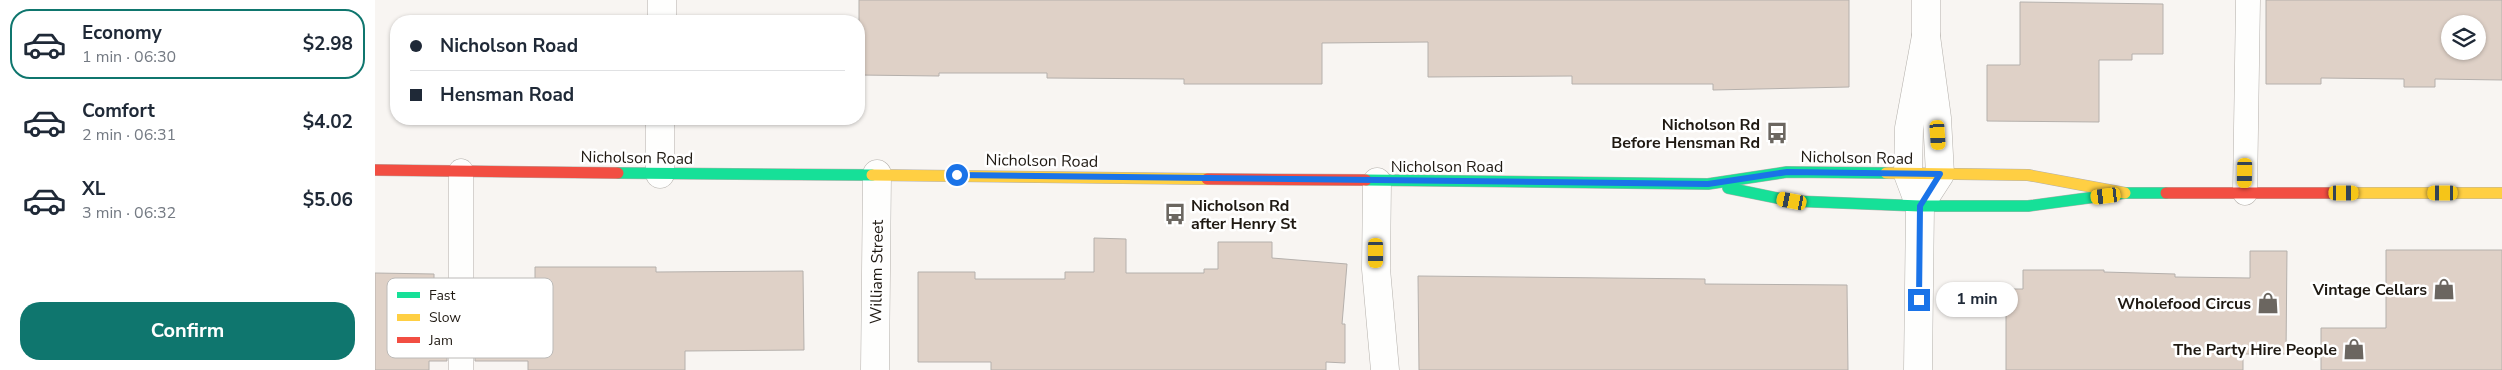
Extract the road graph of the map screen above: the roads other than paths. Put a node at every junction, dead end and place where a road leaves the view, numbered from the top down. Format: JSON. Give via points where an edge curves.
{"nodes":[{"id":1,"x":662,"y":0,"type":"edge"},
{"id":2,"x":1926,"y":0,"type":"edge"},
{"id":3,"x":2248,"y":0,"type":"edge"},
{"id":4,"x":662,"y":15,"type":"edge"},
{"id":5,"x":1925,"y":36,"type":"junction"},
{"id":6,"x":660,"y":125,"type":"edge"},
{"id":7,"x":375,"y":170,"type":"edge"},
{"id":8,"x":461,"y":171,"type":"junction"},
{"id":9,"x":660,"y":174,"type":"junction"},
{"id":10,"x":877,"y":174,"type":"junction"},
{"id":11,"x":1907,"y":174,"type":"junction"},
{"id":12,"x":1940,"y":174,"type":"junction"},
{"id":13,"x":1377,"y":182,"type":"junction"},
{"id":14,"x":1708,"y":184,"type":"junction"},
{"id":15,"x":2125,"y":193,"type":"junction"},
{"id":16,"x":2245,"y":193,"type":"junction"},
{"id":17,"x":2502,"y":193,"type":"edge"},
{"id":18,"x":1920,"y":206,"type":"junction"},
{"id":19,"x":461,"y":278,"type":"edge"},
{"id":20,"x":875,"y":370,"type":"edge"},
{"id":21,"x":1385,"y":370,"type":"edge"},
{"id":22,"x":1918,"y":370,"type":"edge"}],
"edges":[{"from":1,"to":4,"type":"street"},
{"from":2,"to":5,"type":"street"},
{"from":3,"to":16,"type":"lane"},
{"from":5,"to":11,"type":"street","via":[[1909,128]]},
{"from":5,"to":12,"type":"street","via":[[1937,118]]},
{"from":6,"to":9,"type":"street"},
{"from":7,"to":8,"type":"main road","name":"Nicholson Road"},
{"from":8,"to":9,"type":"main road","name":"Nicholson Road"},
{"from":8,"to":19,"type":"lane"},
{"from":9,"to":10,"type":"main road","name":"Nicholson Road"},
{"from":10,"to":13,"type":"main road","name":"Nicholson Road"},
{"from":10,"to":20,"type":"street","name":"William Street"},
{"from":11,"to":12,"type":"main road","name":"Nicholson Road"},
{"from":11,"to":14,"type":"main road","name":"Nicholson Road","via":[[1787,172]]},
{"from":11,"to":18,"type":"street"},
{"from":12,"to":15,"type":"main road","name":"Nicholson Road","via":[[2028,175]]},
{"from":12,"to":18,"type":"street"},
{"from":13,"to":14,"type":"main road","name":"Nicholson Road"},
{"from":13,"to":21,"type":"street","via":[[1376,269]]},
{"from":14,"to":18,"type":"main road","name":"Nicholson Road","via":[[1792,201]]},
{"from":15,"to":16,"type":"main road","name":"Nicholson Road"},
{"from":15,"to":18,"type":"main road","name":"Nicholson Road","via":[[2028,206]]},
{"from":16,"to":17,"type":"main road","name":"Nicholson Road"},
{"from":18,"to":22,"type":"street"}]}
